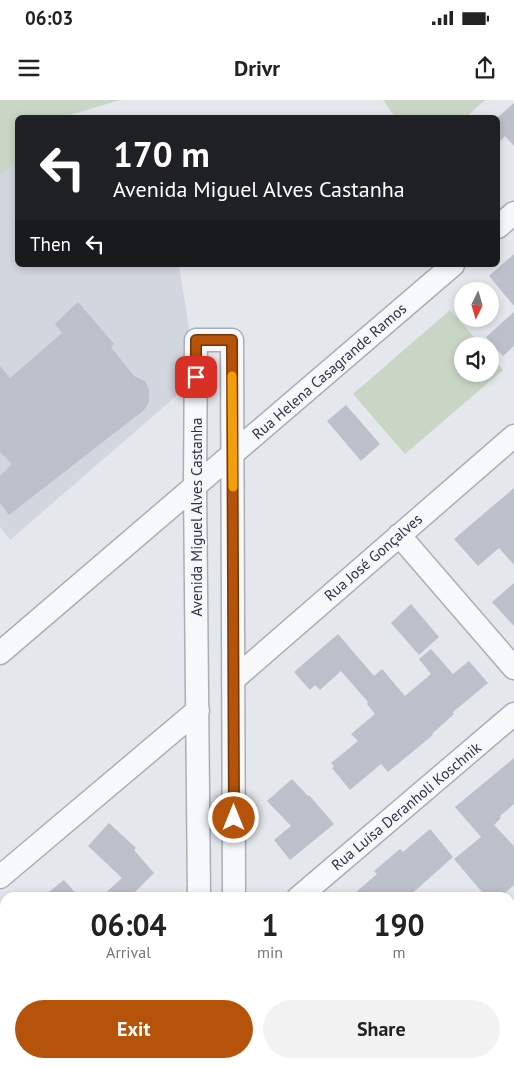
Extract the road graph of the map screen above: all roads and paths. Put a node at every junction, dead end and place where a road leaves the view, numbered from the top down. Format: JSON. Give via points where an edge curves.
{"nodes":[{"id":1,"x":514,"y":213,"type":"edge"},
{"id":2,"x":500,"y":225,"type":"edge"},
{"id":3,"x":451,"y":267,"type":"edge"},
{"id":4,"x":514,"y":436,"type":"edge"},
{"id":5,"x":232,"y":454,"type":"junction"},
{"id":6,"x":195,"y":486,"type":"junction"},
{"id":7,"x":399,"y":535,"type":"junction"},
{"id":8,"x":0,"y":653,"type":"edge"},
{"id":9,"x":514,"y":668,"type":"edge"},
{"id":10,"x":233,"y":680,"type":"junction"},
{"id":11,"x":198,"y":710,"type":"junction"},
{"id":12,"x":514,"y":714,"type":"edge"},
{"id":13,"x":0,"y":878,"type":"edge"},
{"id":14,"x":198,"y":892,"type":"edge"},
{"id":15,"x":234,"y":892,"type":"edge"},
{"id":16,"x":305,"y":892,"type":"edge"}],
"edges":[{"from":1,"to":2,"type":"street"},
{"from":3,"to":5,"type":"street","name":"Rua Helena Casagrande Ramos"},
{"from":4,"to":7,"type":"street","name":"Rua José Gonçalves"},
{"from":5,"to":6,"type":"street","name":"Rua Helena Casagrande Ramos"},
{"from":5,"to":6,"type":"street","name":"Avenida Miguel Alves Castanha","via":[[232,340],[196,340]]},
{"from":5,"to":10,"type":"street","name":"Avenida Miguel Alves Castanha"},
{"from":6,"to":8,"type":"street","name":"Rua Helena Casagrande Ramos"},
{"from":6,"to":11,"type":"street","name":"Avenida Miguel Alves Castanha"},
{"from":7,"to":9,"type":"street"},
{"from":7,"to":10,"type":"street","name":"Rua José Gonçalves"},
{"from":10,"to":15,"type":"street","name":"Avenida Miguel Alves Castanha"},
{"from":11,"to":13,"type":"street"},
{"from":11,"to":14,"type":"street","name":"Avenida Miguel Alves Castanha"},
{"from":12,"to":16,"type":"street","name":"Rua Luísa Deranholi Koschnik"}]}
